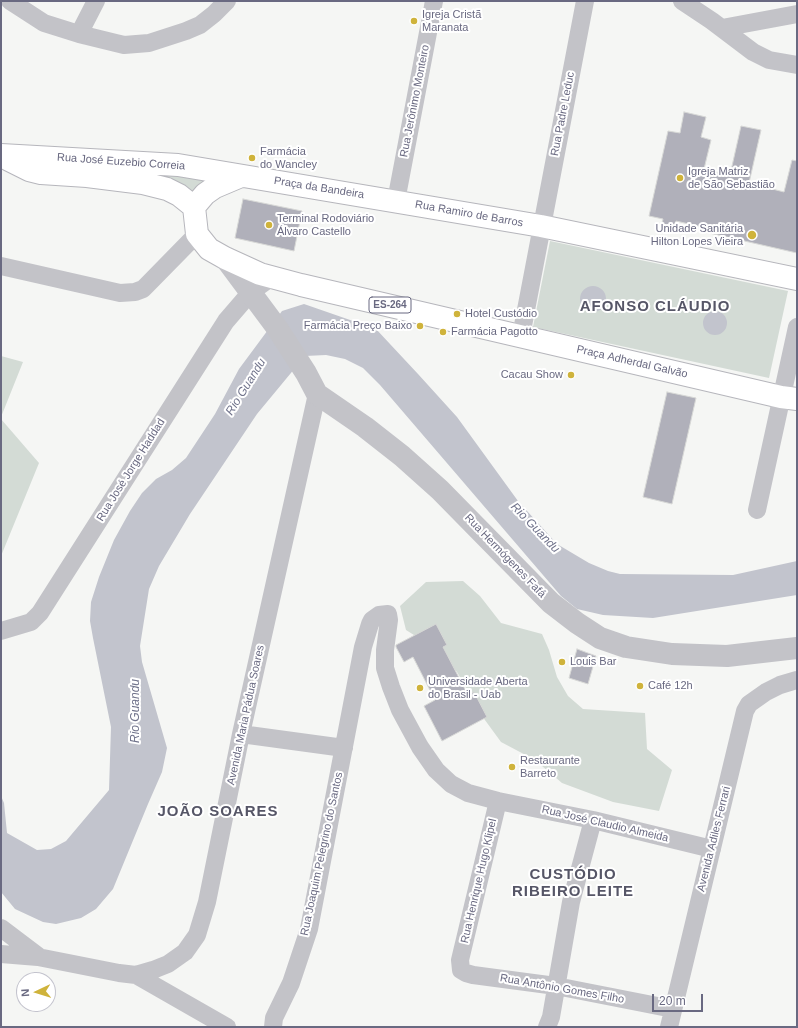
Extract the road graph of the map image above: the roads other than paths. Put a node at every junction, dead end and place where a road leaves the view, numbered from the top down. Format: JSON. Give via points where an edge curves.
{"nodes":[{"id":1,"x":10,"y":1,"type":"edge"},
{"id":2,"x":96,"y":1,"type":"edge"},
{"id":3,"x":227,"y":1,"type":"edge"},
{"id":4,"x":434,"y":1,"type":"edge"},
{"id":5,"x":585,"y":1,"type":"edge"},
{"id":6,"x":682,"y":1,"type":"edge"},
{"id":7,"x":708,"y":1,"type":"edge"},
{"id":8,"x":797,"y":14,"type":"edge"},
{"id":9,"x":717,"y":25,"type":"junction"},
{"id":10,"x":79,"y":34,"type":"junction"},
{"id":11,"x":797,"y":65,"type":"edge"},
{"id":12,"x":1,"y":155,"type":"edge"},
{"id":13,"x":241,"y":176,"type":"junction"},
{"id":14,"x":396,"y":201,"type":"junction"},
{"id":15,"x":194,"y":207,"type":"junction"},
{"id":16,"x":541,"y":226,"type":"junction"},
{"id":17,"x":197,"y":234,"type":"junction"},
{"id":18,"x":1,"y":266,"type":"edge"},
{"id":19,"x":797,"y":279,"type":"edge"},
{"id":20,"x":261,"y":281,"type":"junction"},
{"id":21,"x":797,"y":327,"type":"edge"},
{"id":22,"x":521,"y":336,"type":"junction"},
{"id":23,"x":317,"y":394,"type":"junction"},
{"id":24,"x":789,"y":398,"type":"edge"},
{"id":25,"x":757,"y":510,"type":"dead end"},
{"id":26,"x":1,"y":631,"type":"edge"},
{"id":27,"x":797,"y":648,"type":"edge"},
{"id":28,"x":797,"y":680,"type":"edge"},
{"id":29,"x":241,"y":734,"type":"junction"},
{"id":30,"x":344,"y":748,"type":"junction"},
{"id":31,"x":498,"y":801,"type":"junction"},
{"id":32,"x":593,"y":820,"type":"junction"},
{"id":33,"x":712,"y":849,"type":"junction"},
{"id":34,"x":1,"y":928,"type":"edge"},
{"id":35,"x":1,"y":954,"type":"edge"},
{"id":36,"x":38,"y":957,"type":"junction"},
{"id":37,"x":460,"y":960,"type":"joint"},
{"id":38,"x":136,"y":975,"type":"junction"},
{"id":39,"x":556,"y":986,"type":"junction"},
{"id":40,"x":673,"y":1009,"type":"junction"},
{"id":41,"x":227,"y":1027,"type":"edge"},
{"id":42,"x":273,"y":1027,"type":"edge"},
{"id":43,"x":548,"y":1027,"type":"edge"},
{"id":44,"x":670,"y":1027,"type":"edge"}],
"edges":[{"from":1,"to":10,"type":"street","via":[[44,23]]},
{"from":2,"to":10,"type":"street"},
{"from":3,"to":10,"type":"street","via":[[200,25],[149,43],[124,45]]},
{"from":4,"to":14,"type":"street","name":"Rua Jerônimo Monteiro"},
{"from":5,"to":16,"type":"street","name":"Rua Padre Leduc"},
{"from":6,"to":9,"type":"street"},
{"from":7,"to":9,"type":"street"},
{"from":8,"to":9,"type":"street"},
{"from":9,"to":11,"type":"street","via":[[753,52],[769,60]]},
{"from":12,"to":13,"type":"main road","name":"Rua José Euzebio Correia","via":[[178,165]]},
{"from":12,"to":15,"type":"main road","name":"Rua José Euzebio Correia","via":[[15,165],[41,173],[143,183],[168,189]]},
{"from":13,"to":14,"type":"main road","name":"Praça da Bandeira"},
{"from":13,"to":15,"type":"main road","via":[[215,187]]},
{"from":14,"to":16,"type":"main road","name":"Rua Ramiro de Barros"},
{"from":15,"to":17,"type":"main road"},
{"from":16,"to":19,"type":"main road","name":"Rua Ramiro de Barros"},
{"from":16,"to":22,"type":"street"},
{"from":17,"to":18,"type":"street","via":[[143,289],[135,292],[120,293]]},
{"from":17,"to":20,"type":"main road","number":"ES-264","via":[[209,249]]},
{"from":20,"to":22,"type":"main road","number":"ES-264"},
{"from":20,"to":23,"type":"street","name":"Rua Hermógenes Fafá","via":[[277,328]]},
{"from":20,"to":26,"type":"street","name":"Rua José Jorge Haddad","via":[[226,321],[40,613],[32,622]]},
{"from":21,"to":24,"type":"street"},
{"from":22,"to":24,"type":"main road","name":"Praça Adherdal Galvão","number":"ES-264"},
{"from":23,"to":27,"type":"street","name":"Rua Hermógenes Fafá","via":[[402,456],[440,490],[551,603],[600,638],[626,647],[672,654],[727,656]]},
{"from":23,"to":29,"type":"street","name":"Avenida Maria Pádua Soares"},
{"from":24,"to":25,"type":"street"},
{"from":28,"to":33,"type":"street","name":"Avenida Adiles Ferrari","via":[[766,692],[749,704],[745,711]]},
{"from":29,"to":30,"type":"street"},
{"from":29,"to":38,"type":"street","name":"Avenida Maria Pádua Soares","via":[[198,936],[186,952],[168,964]]},
{"from":30,"to":31,"type":"street","name":"Rua Joaquim Pelegrino do Santos","via":[[368,630],[372,620],[388,614],[385,668],[400,710],[420,747],[436,770],[451,784],[468,793]]},
{"from":30,"to":42,"type":"street","name":"Rua Joaquim Pelegrino do Santos","via":[[309,929],[291,983],[274,1018]]},
{"from":31,"to":32,"type":"street","name":"Rua José Claudio Almeida"},
{"from":31,"to":37,"type":"street","name":"Rua Henrique Hugo Klipel"},
{"from":32,"to":33,"type":"street","name":"Rua José Claudio Almeida"},
{"from":32,"to":39,"type":"street","via":[[571,902]]},
{"from":33,"to":40,"type":"street","name":"Avenida Adiles Ferrari"},
{"from":34,"to":36,"type":"street"},
{"from":35,"to":36,"type":"street","name":"Avenida Maria Pádua Soares"},
{"from":36,"to":38,"type":"street","name":"Avenida Maria Pádua Soares"},
{"from":37,"to":39,"type":"street","name":"Rua Antônio Gomes Filho","via":[[461,970],[466,974]]},
{"from":38,"to":41,"type":"street"},
{"from":39,"to":40,"type":"street","name":"Rua Antônio Gomes Filho"},
{"from":39,"to":43,"type":"street"},
{"from":40,"to":44,"type":"street","name":"Avenida Adiles Ferrari"}]}
